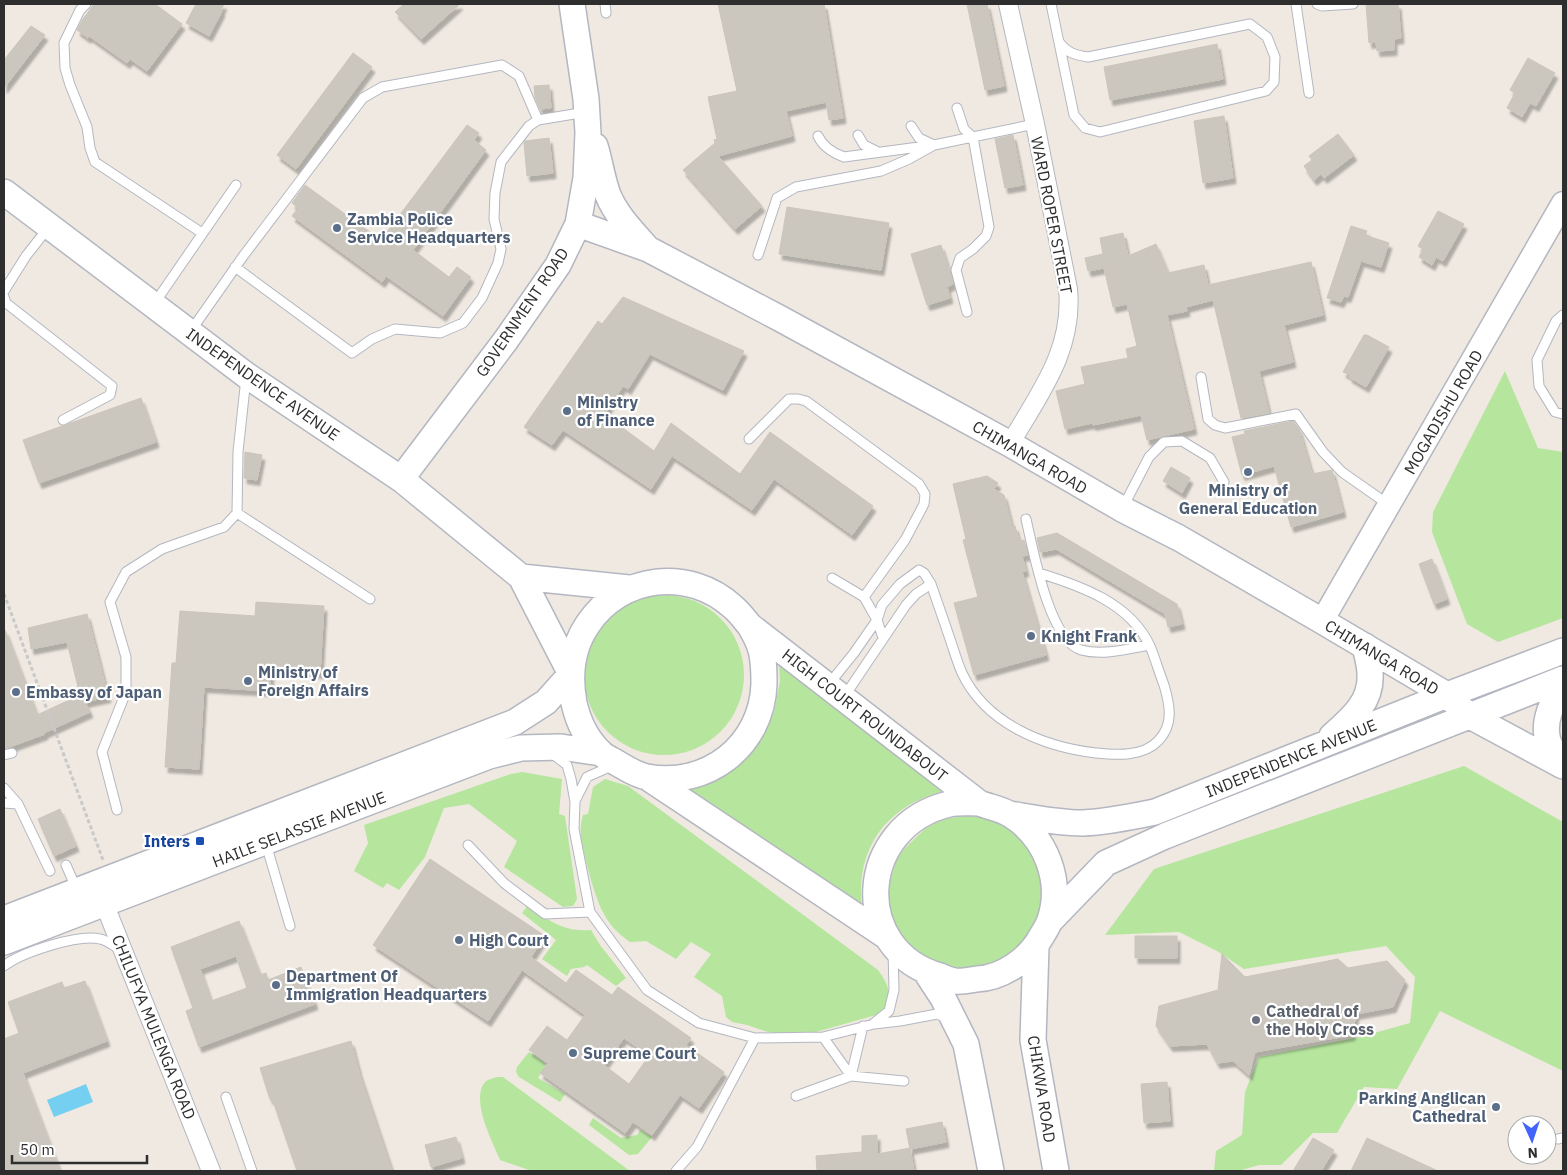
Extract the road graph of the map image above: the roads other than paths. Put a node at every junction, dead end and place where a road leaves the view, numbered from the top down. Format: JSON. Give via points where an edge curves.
{"nodes":[{"id":1,"x":86,"y":4,"type":"edge"},
{"id":2,"x":572,"y":4,"type":"edge"},
{"id":3,"x":1008,"y":4,"type":"edge"},
{"id":4,"x":1051,"y":4,"type":"edge"},
{"id":5,"x":1296,"y":4,"type":"edge"},
{"id":6,"x":1317,"y":4,"type":"edge"},
{"id":7,"x":1353,"y":4,"type":"edge"},
{"id":8,"x":1059,"y":42,"type":"junction"},
{"id":9,"x":1309,"y":93,"type":"dead end"},
{"id":10,"x":957,"y":108,"type":"dead end"},
{"id":11,"x":538,"y":120,"type":"junction"},
{"id":12,"x":587,"y":122,"type":"junction"},
{"id":13,"x":1035,"y":124,"type":"junction"},
{"id":14,"x":911,"y":126,"type":"dead end"},
{"id":15,"x":858,"y":135,"type":"dead end"},
{"id":16,"x":818,"y":136,"type":"dead end"},
{"id":17,"x":973,"y":137,"type":"junction"},
{"id":18,"x":934,"y":145,"type":"junction"},
{"id":19,"x":878,"y":152,"type":"junction"},
{"id":20,"x":236,"y":185,"type":"dead end"},
{"id":21,"x":4,"y":192,"type":"edge"},
{"id":22,"x":1563,"y":203,"type":"edge"},
{"id":23,"x":578,"y":224,"type":"junction"},
{"id":24,"x":1557,"y":225,"type":"edge"},
{"id":25,"x":50,"y":226,"type":"junction"},
{"id":26,"x":202,"y":233,"type":"junction"},
{"id":27,"x":648,"y":249,"type":"junction"},
{"id":28,"x":758,"y":255,"type":"dead end"},
{"id":29,"x":236,"y":267,"type":"junction"},
{"id":30,"x":4,"y":291,"type":"edge"},
{"id":31,"x":4,"y":297,"type":"edge"},
{"id":32,"x":154,"y":304,"type":"junction"},
{"id":33,"x":967,"y":312,"type":"dead end"},
{"id":34,"x":1563,"y":314,"type":"edge"},
{"id":35,"x":190,"y":332,"type":"junction"},
{"id":36,"x":246,"y":375,"type":"junction"},
{"id":37,"x":1201,"y":377,"type":"dead end"},
{"id":38,"x":1563,"y":414,"type":"edge"},
{"id":39,"x":63,"y":420,"type":"dead end"},
{"id":40,"x":749,"y":439,"type":"dead end"},
{"id":41,"x":1010,"y":444,"type":"junction"},
{"id":42,"x":401,"y":479,"type":"junction"},
{"id":43,"x":1224,"y":482,"type":"dead end"},
{"id":44,"x":1389,"y":505,"type":"junction"},
{"id":45,"x":1122,"y":509,"type":"junction"},
{"id":46,"x":237,"y":514,"type":"junction"},
{"id":47,"x":1026,"y":520,"type":"dead end"},
{"id":48,"x":1039,"y":573,"type":"junction"},
{"id":49,"x":521,"y":577,"type":"junction"},
{"id":50,"x":832,"y":578,"type":"dead end"},
{"id":51,"x":931,"y":584,"type":"junction"},
{"id":52,"x":629,"y":588,"type":"junction"},
{"id":53,"x":864,"y":597,"type":"junction"},
{"id":54,"x":370,"y":599,"type":"dead end"},
{"id":55,"x":877,"y":620,"type":"junction"},
{"id":56,"x":1322,"y":621,"type":"junction"},
{"id":57,"x":750,"y":626,"type":"junction"},
{"id":58,"x":883,"y":638,"type":"junction"},
{"id":59,"x":1149,"y":645,"type":"junction"},
{"id":60,"x":1365,"y":646,"type":"junction"},
{"id":61,"x":1563,"y":651,"type":"edge"},
{"id":62,"x":571,"y":674,"type":"junction"},
{"id":63,"x":1563,"y":679,"type":"edge"},
{"id":64,"x":1563,"y":685,"type":"edge"},
{"id":65,"x":835,"y":692,"type":"junction"},
{"id":66,"x":1447,"y":696,"type":"junction"},
{"id":67,"x":1468,"y":715,"type":"junction"},
{"id":68,"x":1321,"y":746,"type":"junction"},
{"id":69,"x":544,"y":748,"type":"junction"},
{"id":70,"x":609,"y":758,"type":"junction"},
{"id":71,"x":1562,"y":766,"type":"edge"},
{"id":72,"x":646,"y":777,"type":"junction"},
{"id":73,"x":4,"y":788,"type":"edge"},
{"id":74,"x":575,"y":802,"type":"junction"},
{"id":75,"x":4,"y":803,"type":"edge"},
{"id":76,"x":979,"y":803,"type":"junction"},
{"id":77,"x":18,"y":804,"type":"junction"},
{"id":78,"x":118,"y":810,"type":"dead end"},
{"id":79,"x":1010,"y":814,"type":"junction"},
{"id":80,"x":262,"y":831,"type":"junction"},
{"id":81,"x":468,"y":845,"type":"dead end"},
{"id":82,"x":66,"y":865,"type":"dead end"},
{"id":83,"x":50,"y":871,"type":"dead end"},
{"id":84,"x":97,"y":889,"type":"junction"},
{"id":85,"x":590,"y":912,"type":"junction"},
{"id":86,"x":4,"y":919,"type":"edge"},
{"id":87,"x":1050,"y":921,"type":"junction"},
{"id":88,"x":290,"y":926,"type":"dead end"},
{"id":89,"x":889,"y":940,"type":"junction"},
{"id":90,"x":4,"y":942,"type":"edge"},
{"id":91,"x":1036,"y":947,"type":"junction"},
{"id":92,"x":123,"y":952,"type":"junction"},
{"id":93,"x":4,"y":966,"type":"edge"},
{"id":94,"x":926,"y":972,"type":"junction"},
{"id":95,"x":954,"y":1021,"type":"junction"},
{"id":96,"x":874,"y":1024,"type":"junction"},
{"id":97,"x":863,"y":1026,"type":"junction"},
{"id":98,"x":823,"y":1037,"type":"junction"},
{"id":99,"x":755,"y":1038,"type":"junction"},
{"id":100,"x":851,"y":1076,"type":"junction"},
{"id":101,"x":904,"y":1081,"type":"dead end"},
{"id":102,"x":796,"y":1096,"type":"dead end"},
{"id":103,"x":226,"y":1097,"type":"dead end"},
{"id":104,"x":211,"y":1171,"type":"edge"},
{"id":105,"x":252,"y":1171,"type":"edge"},
{"id":106,"x":676,"y":1171,"type":"edge"},
{"id":107,"x":991,"y":1171,"type":"edge"},
{"id":108,"x":1056,"y":1171,"type":"edge"}],
"edges":[{"from":1,"to":26,"type":"lane","via":[[64,43],[65,68],[87,127],[95,162]]},
{"from":2,"to":12,"type":"main road","name":"GOVERNMENT ROAD"},
{"from":3,"to":13,"type":"street","name":"WARD ROPER STREET"},
{"from":4,"to":8,"type":"lane"},
{"from":5,"to":9,"type":"lane"},
{"from":6,"to":7,"type":"lane"},
{"from":8,"to":8,"type":"lane","via":[[1074,114],[1085,128],[1100,132],[1266,91],[1274,82],[1275,57],[1267,37],[1250,24],[1088,57],[1073,54]]},
{"from":10,"to":17,"type":"lane","via":[[964,129]]},
{"from":11,"to":12,"type":"lane"},
{"from":11,"to":29,"type":"lane","via":[[519,76],[502,65],[382,87],[363,98]]},
{"from":11,"to":29,"type":"lane","via":[[529,126],[501,162],[494,219],[500,250],[498,263],[482,298],[463,323],[440,333],[395,329],[352,353]]},
{"from":12,"to":23,"type":"main road","name":"GOVERNMENT ROAD","via":[[586,178]]},
{"from":12,"to":27,"type":"main road","via":[[608,196]]},
{"from":13,"to":17,"type":"lane"},
{"from":13,"to":41,"type":"street","name":"WARD ROPER STREET","via":[[1068,289],[1068,322],[1054,367]]},
{"from":14,"to":18,"type":"lane","via":[[919,138]]},
{"from":15,"to":19,"type":"lane","via":[[864,145]]},
{"from":16,"to":19,"type":"lane","via":[[835,154]]},
{"from":17,"to":18,"type":"lane"},
{"from":17,"to":33,"type":"lane","via":[[989,227],[986,236],[960,258],[956,270]]},
{"from":18,"to":19,"type":"lane"},
{"from":18,"to":28,"type":"lane","via":[[881,171],[796,187],[777,198]]},
{"from":20,"to":26,"type":"lane"},
{"from":21,"to":25,"type":"main road","name":"INDEPENDENCE AVENUE"},
{"from":22,"to":24,"type":"street","name":"MOGADISHU ROAD"},
{"from":23,"to":27,"type":"main road","name":"CHIMANGA ROAD"},
{"from":23,"to":42,"type":"main road","name":"GOVERNMENT ROAD","via":[[558,265],[506,340]]},
{"from":24,"to":44,"type":"street","name":"MOGADISHU ROAD"},
{"from":25,"to":30,"type":"lane"},
{"from":25,"to":32,"type":"main road","name":"INDEPENDENCE AVENUE"},
{"from":26,"to":32,"type":"lane"},
{"from":27,"to":41,"type":"main road","name":"CHIMANGA ROAD"},
{"from":29,"to":35,"type":"lane"},
{"from":31,"to":39,"type":"lane","via":[[6,303],[112,386],[110,396]]},
{"from":32,"to":35,"type":"main road","name":"INDEPENDENCE AVENUE"},
{"from":34,"to":38,"type":"lane","via":[[1556,321],[1538,360],[1540,386],[1555,412]]},
{"from":35,"to":36,"type":"main road","name":"INDEPENDENCE AVENUE"},
{"from":36,"to":42,"type":"main road","name":"INDEPENDENCE AVENUE"},
{"from":36,"to":46,"type":"lane","via":[[238,452]]},
{"from":37,"to":44,"type":"lane","via":[[1208,419],[1215,425],[1225,428],[1296,414],[1342,472]]},
{"from":40,"to":53,"type":"lane","via":[[788,399],[806,401],[919,484],[925,494],[924,504],[905,540]]},
{"from":41,"to":45,"type":"main road","name":"CHIMANGA ROAD"},
{"from":42,"to":49,"type":"main road","name":"INDEPENDENCE AVENUE"},
{"from":43,"to":45,"type":"lane","via":[[1210,458],[1182,441],[1164,442],[1149,457]]},
{"from":44,"to":56,"type":"street","name":"MOGADISHU ROAD"},
{"from":45,"to":56,"type":"main road","name":"CHIMANGA ROAD","via":[[1179,538]]},
{"from":46,"to":54,"type":"lane"},
{"from":46,"to":78,"type":"lane","via":[[224,527],[162,549],[126,572],[110,602],[126,657],[126,692],[102,752]]},
{"from":47,"to":48,"type":"lane"},
{"from":48,"to":59,"type":"lane","via":[[1088,590],[1110,603],[1131,618]]},
{"from":48,"to":59,"type":"lane","via":[[1049,606],[1071,645],[1094,653]]},
{"from":49,"to":52,"type":"main road"},
{"from":49,"to":62,"type":"main road","name":"INDEPENDENCE AVENUE"},
{"from":50,"to":53,"type":"lane"},
{"from":51,"to":55,"type":"lane","via":[[922,571],[915,572],[882,605]]},
{"from":51,"to":58,"type":"lane","via":[[906,605]]},
{"from":51,"to":59,"type":"lane","via":[[962,674],[980,700],[1013,728],[1072,750],[1123,754],[1142,751],[1164,734],[1170,720],[1170,708]]},
{"from":52,"to":57,"type":"main road","name":"HIGH COURT ROUNDABOUT","via":[[656,581],[683,582],[710,591],[732,606]]},
{"from":52,"to":62,"type":"main road","name":"HIGH COURT ROUNDABOUT","via":[[606,604],[588,623],[575,647]]},
{"from":53,"to":55,"type":"lane"},
{"from":55,"to":58,"type":"lane"},
{"from":55,"to":65,"type":"lane","via":[[854,653]]},
{"from":56,"to":60,"type":"main road","name":"CHIMANGA ROAD"},
{"from":57,"to":65,"type":"main road","name":"HIGH COURT ROUNDABOUT"},
{"from":57,"to":72,"type":"main road","name":"HIGH COURT ROUNDABOUT","via":[[760,647],[764,671],[758,717],[747,738],[712,768],[691,776],[669,779]]},
{"from":58,"to":65,"type":"lane"},
{"from":60,"to":66,"type":"main road","name":"CHIMANGA ROAD"},
{"from":60,"to":68,"type":"main road","via":[[1371,676],[1367,697],[1357,714]]},
{"from":61,"to":66,"type":"main road","name":"INDEPENDENCE AVENUE"},
{"from":62,"to":70,"type":"main road","name":"HIGH COURT ROUNDABOUT","via":[[577,716],[587,735]]},
{"from":62,"to":80,"type":"main road","name":"HAILE SELASSIE AVENUE","via":[[546,702],[515,722]]},
{"from":63,"to":67,"type":"main road","name":"INDEPENDENCE AVENUE"},
{"from":64,"to":71,"type":"main road","via":[[1546,721],[1548,740]]},
{"from":65,"to":76,"type":"main road","name":"HIGH COURT ROUNDABOUT"},
{"from":66,"to":67,"type":"main road","name":"CHIMANGA ROAD"},
{"from":66,"to":68,"type":"main road","name":"INDEPENDENCE AVENUE"},
{"from":67,"to":71,"type":"main road","name":"CHIMANGA ROAD"},
{"from":67,"to":87,"type":"main road","name":"INDEPENDENCE AVENUE","via":[[1165,836],[1106,863]]},
{"from":68,"to":79,"type":"main road","name":"INDEPENDENCE AVENUE","via":[[1155,812],[1112,821],[1081,823]]},
{"from":69,"to":70,"type":"main road","name":"HAILE SELASSIE AVENUE","via":[[561,747]]},
{"from":69,"to":74,"type":"lane","via":[[567,765]]},
{"from":69,"to":80,"type":"main road","name":"HAILE SELASSIE AVENUE","via":[[521,748],[489,756]]},
{"from":70,"to":72,"type":"main road","name":"HIGH COURT ROUNDABOUT"},
{"from":70,"to":74,"type":"lane","via":[[587,777]]},
{"from":72,"to":89,"type":"main road","name":"HIGH COURT ROUNDABOUT"},
{"from":73,"to":77,"type":"lane"},
{"from":74,"to":85,"type":"lane","via":[[574,829]]},
{"from":75,"to":77,"type":"lane"},
{"from":76,"to":79,"type":"main road","name":"HIGH COURT ROUNDABOUT"},
{"from":76,"to":89,"type":"main road","name":"HIGH COURT ROUNDABOUT","via":[[950,803],[923,812],[900,830],[884,853],[875,880],[876,909]]},
{"from":77,"to":83,"type":"lane"},
{"from":79,"to":87,"type":"main road","name":"HIGH COURT ROUNDABOUT","via":[[1029,829],[1047,857],[1055,897]]},
{"from":80,"to":84,"type":"main road","name":"HAILE SELASSIE AVENUE"},
{"from":80,"to":88,"type":"lane"},
{"from":81,"to":85,"type":"lane","via":[[504,883],[545,914]]},
{"from":82,"to":84,"type":"lane"},
{"from":84,"to":86,"type":"main road","name":"HAILE SELASSIE AVENUE"},
{"from":84,"to":90,"type":"main road","name":"HAILE SELASSIE AVENUE"},
{"from":84,"to":92,"type":"street","name":"CHILUFYA MULENGA ROAD"},
{"from":85,"to":99,"type":"lane","via":[[647,990],[699,1022]]},
{"from":87,"to":91,"type":"main road","name":"HIGH COURT ROUNDABOUT"},
{"from":89,"to":94,"type":"main road","name":"HIGH COURT ROUNDABOUT","via":[[908,961]]},
{"from":89,"to":96,"type":"lane","via":[[894,990],[889,1012]]},
{"from":91,"to":94,"type":"main road","name":"HIGH COURT ROUNDABOUT","via":[[1013,967],[985,979],[955,981]]},
{"from":91,"to":108,"type":"main road","name":"CHIKWA ROAD","via":[[1032,1040]]},
{"from":92,"to":93,"type":"lane","via":[[101,939],[66,940]]},
{"from":92,"to":104,"type":"street","name":"CHILUFYA MULENGA ROAD"},
{"from":94,"to":95,"type":"main road"},
{"from":95,"to":96,"type":"lane","via":[[937,1014]]},
{"from":95,"to":107,"type":"main road","via":[[966,1044]]},
{"from":96,"to":97,"type":"lane"},
{"from":97,"to":98,"type":"lane"},
{"from":97,"to":100,"type":"lane"},
{"from":98,"to":99,"type":"lane"},
{"from":98,"to":100,"type":"lane"},
{"from":99,"to":106,"type":"lane","via":[[697,1147]]},
{"from":100,"to":101,"type":"lane"},
{"from":100,"to":102,"type":"lane"},
{"from":103,"to":105,"type":"lane"}]}
